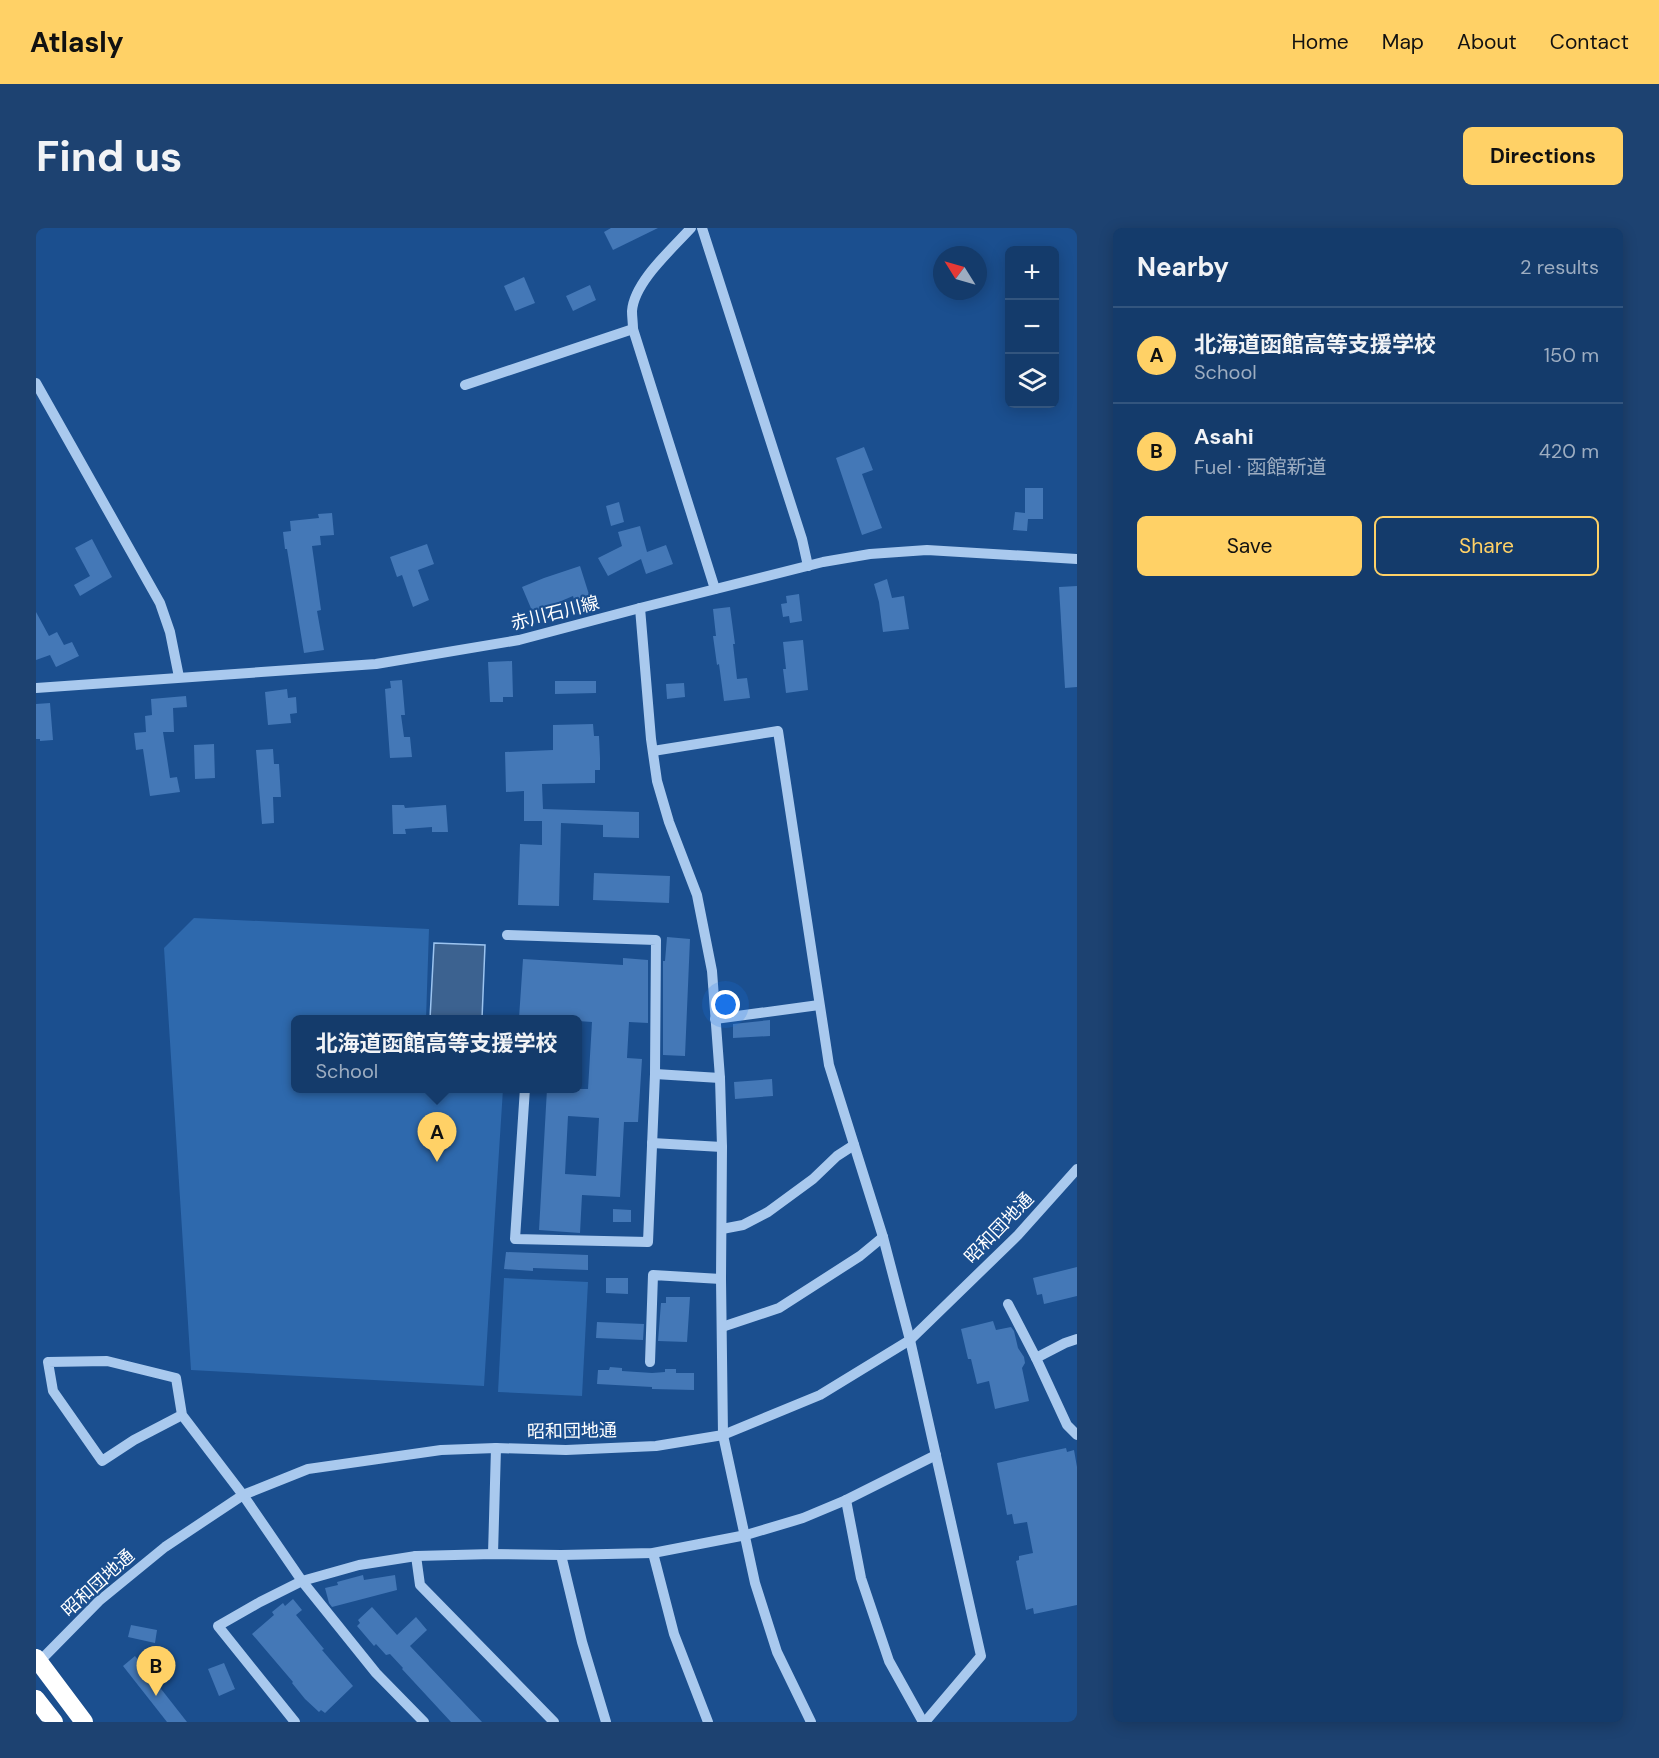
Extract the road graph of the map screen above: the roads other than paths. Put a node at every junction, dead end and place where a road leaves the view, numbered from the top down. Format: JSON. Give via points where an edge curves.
{"nodes":[{"id":1,"x":691,"y":228,"type":"edge"},
{"id":2,"x":702,"y":228,"type":"edge"},
{"id":3,"x":633,"y":330,"type":"junction"},
{"id":4,"x":36,"y":383,"type":"edge"},
{"id":5,"x":465,"y":385,"type":"dead end"},
{"id":6,"x":1077,"y":559,"type":"edge"},
{"id":7,"x":808,"y":566,"type":"junction"},
{"id":8,"x":715,"y":589,"type":"junction"},
{"id":9,"x":640,"y":608,"type":"junction"},
{"id":10,"x":179,"y":677,"type":"junction"},
{"id":11,"x":36,"y":688,"type":"edge"},
{"id":12,"x":653,"y":751,"type":"junction"},
{"id":13,"x":507,"y":934,"type":"dead end"},
{"id":14,"x":819,"y":1005,"type":"junction"},
{"id":15,"x":716,"y":1019,"type":"junction"},
{"id":16,"x":655,"y":1074,"type":"junction"},
{"id":17,"x":720,"y":1078,"type":"junction"},
{"id":18,"x":525,"y":1093,"type":"edge"},
{"id":19,"x":652,"y":1143,"type":"junction"},
{"id":20,"x":854,"y":1145,"type":"junction"},
{"id":21,"x":722,"y":1147,"type":"junction"},
{"id":22,"x":1077,"y":1169,"type":"edge"},
{"id":23,"x":722,"y":1228,"type":"junction"},
{"id":24,"x":883,"y":1237,"type":"junction"},
{"id":25,"x":721,"y":1279,"type":"junction"},
{"id":26,"x":1008,"y":1304,"type":"dead end"},
{"id":27,"x":722,"y":1327,"type":"junction"},
{"id":28,"x":1077,"y":1339,"type":"edge"},
{"id":29,"x":910,"y":1340,"type":"junction"},
{"id":30,"x":1036,"y":1359,"type":"junction"},
{"id":31,"x":650,"y":1362,"type":"dead end"},
{"id":32,"x":182,"y":1415,"type":"junction"},
{"id":33,"x":723,"y":1435,"type":"junction"},
{"id":34,"x":1077,"y":1435,"type":"edge"},
{"id":35,"x":496,"y":1448,"type":"junction"},
{"id":36,"x":936,"y":1455,"type":"junction"},
{"id":37,"x":243,"y":1495,"type":"junction"},
{"id":38,"x":846,"y":1500,"type":"junction"},
{"id":39,"x":746,"y":1535,"type":"junction"},
{"id":40,"x":653,"y":1553,"type":"junction"},
{"id":41,"x":493,"y":1554,"type":"junction"},
{"id":42,"x":561,"y":1555,"type":"junction"},
{"id":43,"x":416,"y":1556,"type":"junction"},
{"id":44,"x":302,"y":1581,"type":"junction"},
{"id":45,"x":37,"y":1662,"type":"edge"},
{"id":46,"x":36,"y":1699,"type":"edge"},
{"id":47,"x":54,"y":1722,"type":"edge"},
{"id":48,"x":84,"y":1722,"type":"edge"},
{"id":49,"x":295,"y":1722,"type":"edge"},
{"id":50,"x":424,"y":1722,"type":"edge"},
{"id":51,"x":554,"y":1722,"type":"edge"},
{"id":52,"x":606,"y":1722,"type":"edge"},
{"id":53,"x":708,"y":1722,"type":"edge"},
{"id":54,"x":811,"y":1722,"type":"edge"},
{"id":55,"x":924,"y":1722,"type":"edge"}],
"edges":[{"from":1,"to":3,"type":"street","via":[[647,277],[636,296]]},
{"from":2,"to":7,"type":"street"},
{"from":3,"to":5,"type":"street"},
{"from":3,"to":8,"type":"street"},
{"from":4,"to":10,"type":"street","via":[[160,603]]},
{"from":6,"to":7,"type":"street","name":"赤川石川線","via":[[927,550],[870,554]]},
{"from":7,"to":8,"type":"street","name":"赤川石川線"},
{"from":8,"to":9,"type":"street","name":"赤川石川線"},
{"from":9,"to":10,"type":"street","name":"赤川石川線","via":[[519,640],[376,664]]},
{"from":9,"to":12,"type":"street"},
{"from":10,"to":11,"type":"street","name":"赤川石川線"},
{"from":12,"to":14,"type":"street","via":[[778,731]]},
{"from":12,"to":15,"type":"street","via":[[669,822],[697,895],[712,971]]},
{"from":13,"to":16,"type":"street","via":[[656,940]]},
{"from":14,"to":15,"type":"street"},
{"from":14,"to":20,"type":"street","via":[[829,1065]]},
{"from":15,"to":17,"type":"street"},
{"from":16,"to":17,"type":"street"},
{"from":16,"to":19,"type":"street"},
{"from":17,"to":21,"type":"street"},
{"from":18,"to":19,"type":"street","via":[[516,1239],[648,1242]]},
{"from":19,"to":21,"type":"street"},
{"from":20,"to":23,"type":"street","via":[[768,1212],[743,1225]]},
{"from":20,"to":24,"type":"street"},
{"from":21,"to":23,"type":"street"},
{"from":22,"to":29,"type":"street","name":"昭和団地通","via":[[1018,1235]]},
{"from":23,"to":25,"type":"street"},
{"from":24,"to":27,"type":"street","via":[[778,1308]]},
{"from":24,"to":29,"type":"street"},
{"from":25,"to":27,"type":"street"},
{"from":25,"to":31,"type":"street","via":[[653,1275]]},
{"from":26,"to":30,"type":"street"},
{"from":27,"to":33,"type":"street"},
{"from":28,"to":30,"type":"street"},
{"from":29,"to":33,"type":"street","name":"昭和団地通","via":[[820,1395]]},
{"from":29,"to":36,"type":"street"},
{"from":30,"to":34,"type":"street","via":[[1067,1425]]},
{"from":32,"to":32,"type":"street","via":[[176,1378],[107,1361],[48,1362],[53,1390],[102,1461]]},
{"from":32,"to":37,"type":"street"},
{"from":33,"to":35,"type":"street","name":"昭和団地通","via":[[656,1446]]},
{"from":33,"to":39,"type":"street"},
{"from":35,"to":37,"type":"street","name":"昭和団地通","via":[[441,1450],[308,1469]]},
{"from":35,"to":41,"type":"street"},
{"from":36,"to":38,"type":"street"},
{"from":36,"to":55,"type":"street","via":[[981,1656]]},
{"from":37,"to":44,"type":"street"},
{"from":37,"to":45,"type":"street","name":"昭和団地通","via":[[165,1547],[99,1601]]},
{"from":38,"to":39,"type":"street"},
{"from":38,"to":55,"type":"street","via":[[861,1578],[890,1661]]},
{"from":39,"to":40,"type":"street"},
{"from":39,"to":54,"type":"street","via":[[755,1583],[777,1652]]},
{"from":40,"to":42,"type":"street"},
{"from":40,"to":53,"type":"street","via":[[674,1635]]},
{"from":41,"to":42,"type":"street"},
{"from":41,"to":43,"type":"street"},
{"from":42,"to":52,"type":"street"},
{"from":43,"to":44,"type":"street","via":[[359,1565]]},
{"from":43,"to":51,"type":"street","via":[[420,1586]]},
{"from":44,"to":49,"type":"street","via":[[218,1626]]},
{"from":44,"to":50,"type":"street","via":[[376,1673]]},
{"from":45,"to":48,"type":"highway"},
{"from":46,"to":47,"type":"highway"}]}
